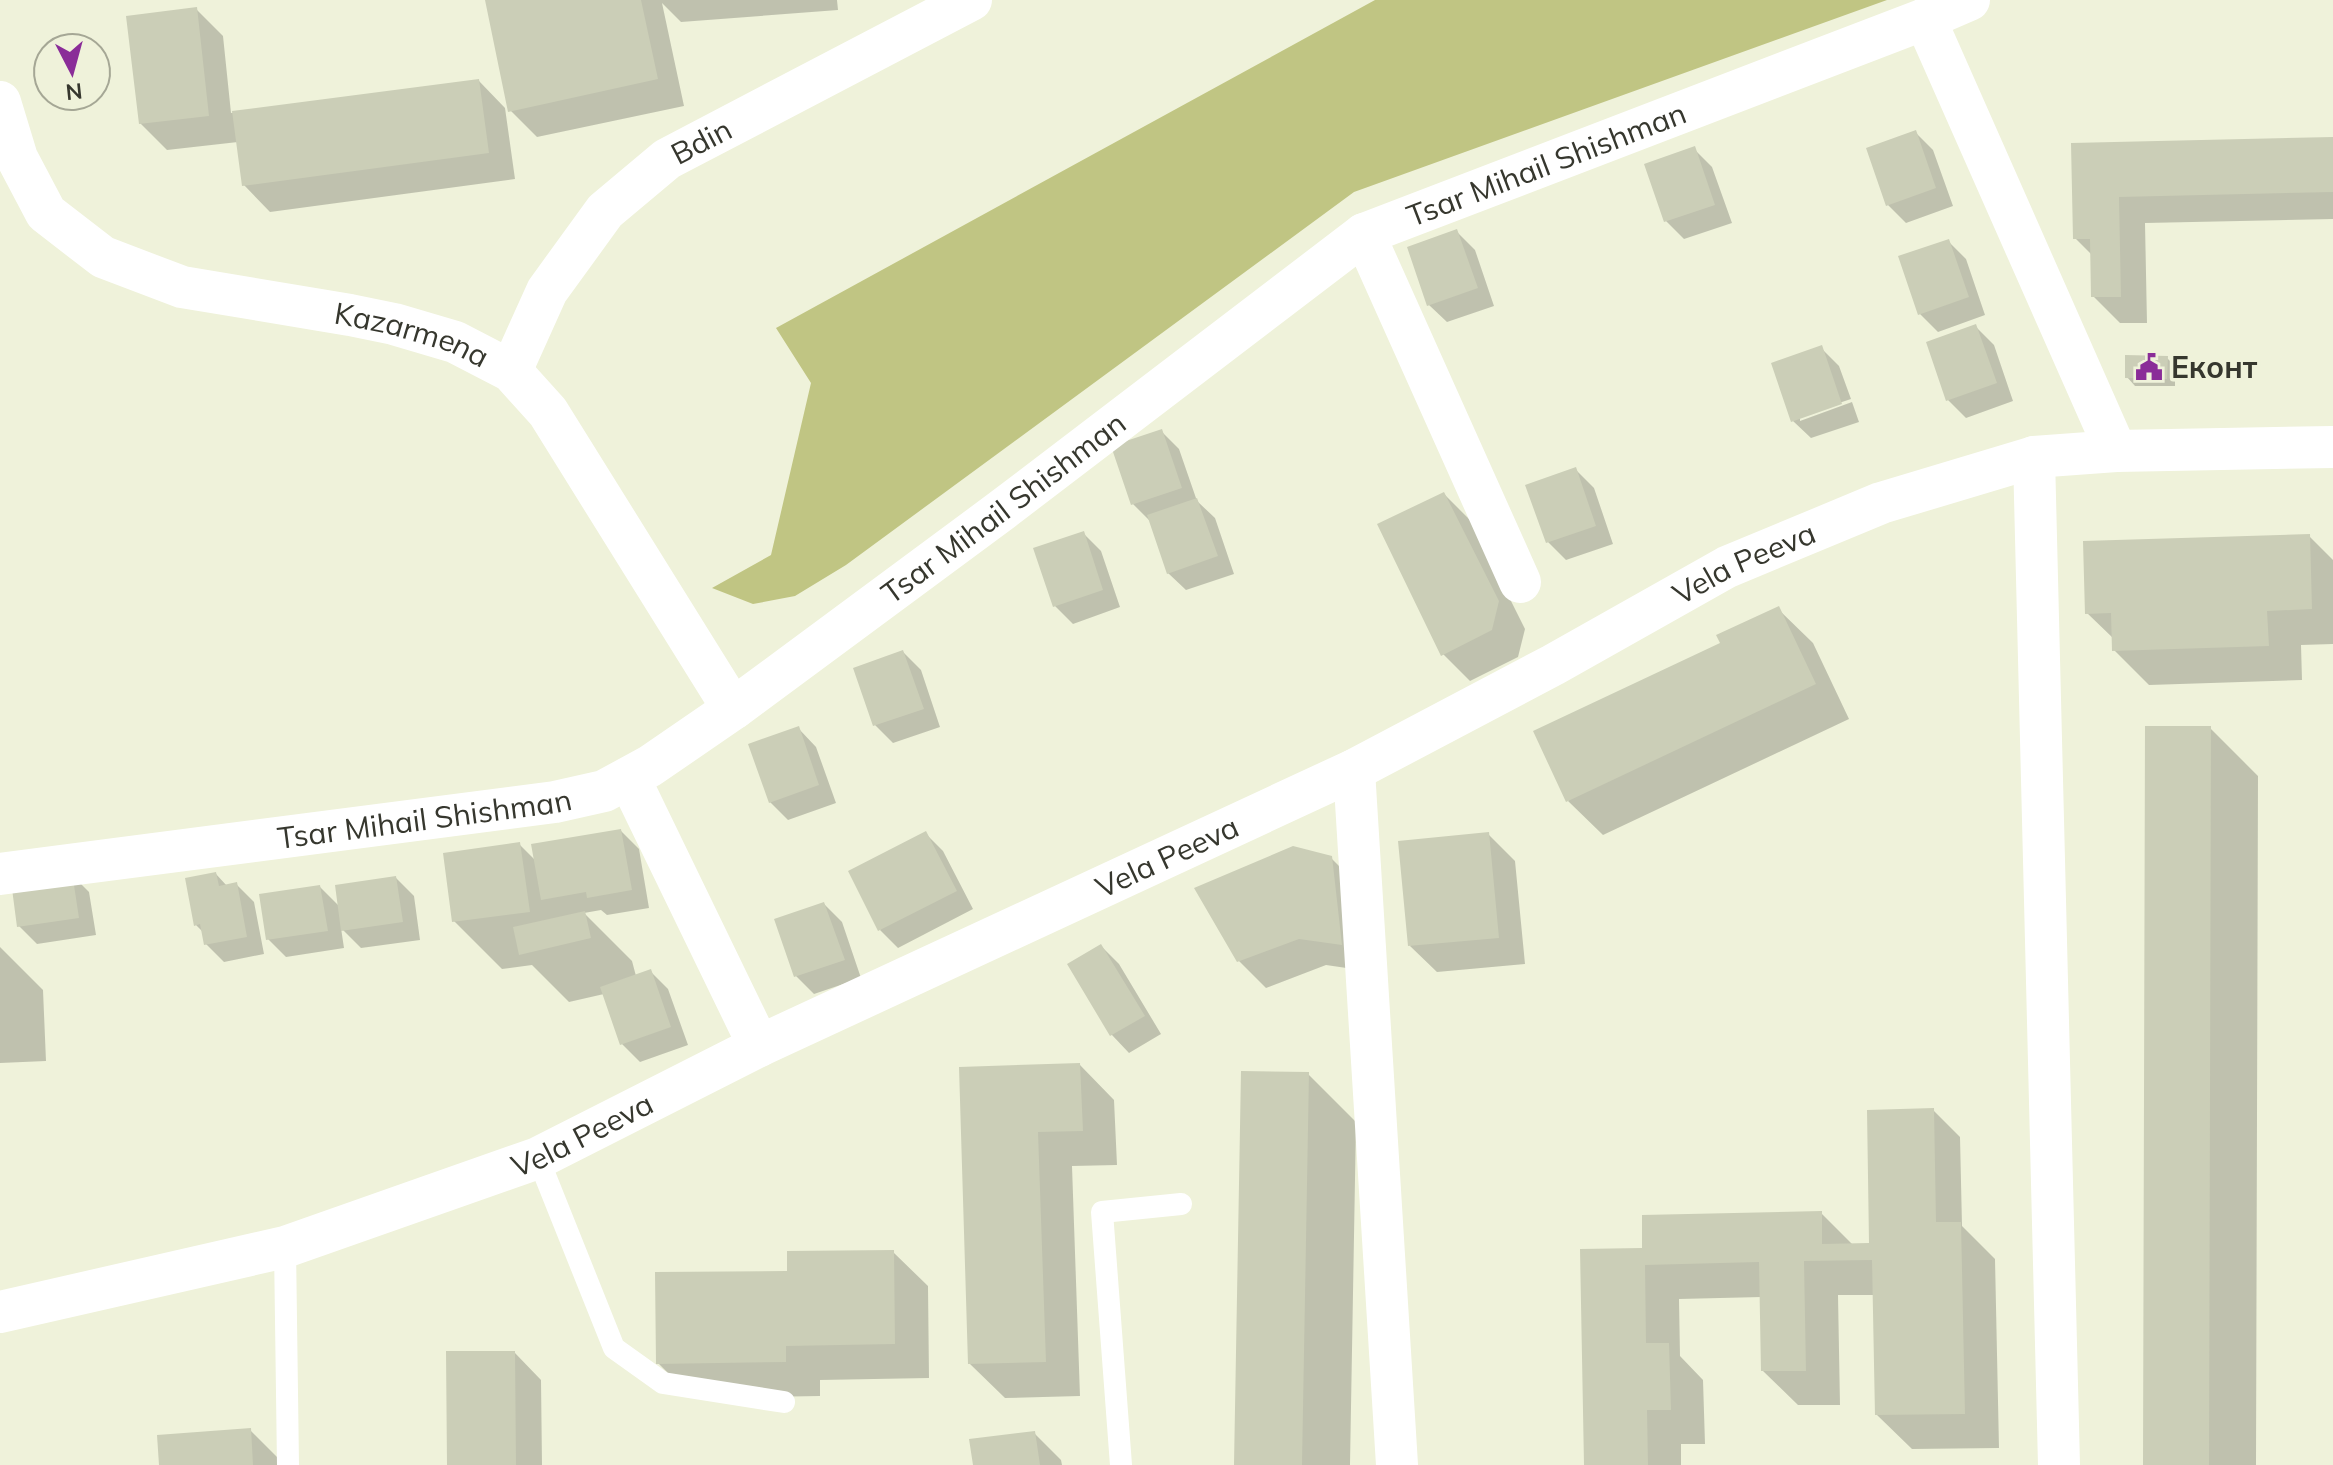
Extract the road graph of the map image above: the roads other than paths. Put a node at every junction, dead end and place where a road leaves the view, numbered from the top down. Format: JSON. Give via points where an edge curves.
{"nodes":[{"id":1,"x":971,"y":0,"type":"edge"},
{"id":2,"x":1969,"y":0,"type":"edge"},
{"id":3,"x":1925,"y":19,"type":"junction"},
{"id":4,"x":0,"y":102,"type":"edge"},
{"id":5,"x":1364,"y":234,"type":"junction"},
{"id":6,"x":511,"y":371,"type":"junction"},
{"id":7,"x":2333,"y":447,"type":"edge"},
{"id":8,"x":2116,"y":451,"type":"junction"},
{"id":9,"x":2034,"y":457,"type":"junction"},
{"id":10,"x":1520,"y":582,"type":"dead end"},
{"id":11,"x":733,"y":709,"type":"junction"},
{"id":12,"x":1354,"y":770,"type":"junction"},
{"id":13,"x":629,"y":778,"type":"junction"},
{"id":14,"x":0,"y":874,"type":"edge"},
{"id":15,"x":759,"y":1046,"type":"junction"},
{"id":16,"x":538,"y":1158,"type":"junction"},
{"id":17,"x":1181,"y":1204,"type":"dead end"},
{"id":18,"x":285,"y":1247,"type":"junction"},
{"id":19,"x":0,"y":1312,"type":"edge"},
{"id":20,"x":784,"y":1402,"type":"dead end"},
{"id":21,"x":288,"y":1465,"type":"edge"},
{"id":22,"x":1121,"y":1465,"type":"edge"},
{"id":23,"x":1397,"y":1465,"type":"edge"},
{"id":24,"x":2059,"y":1465,"type":"edge"}],
"edges":[{"from":1,"to":6,"type":"street","name":"Bdin","via":[[667,159],[596,223],[547,291]]},
{"from":2,"to":3,"type":"street","name":"Tsar Mihail Shishman"},
{"from":3,"to":5,"type":"street","name":"Tsar Mihail Shishman"},
{"from":3,"to":8,"type":"street"},
{"from":4,"to":6,"type":"street","name":"Kazarmena","via":[[17,158],[46,213],[103,257],[182,287],[394,324],[455,342]]},
{"from":5,"to":10,"type":"street"},
{"from":5,"to":11,"type":"street","name":"Tsar Mihail Shishman"},
{"from":6,"to":11,"type":"street","name":"Kazarmena","via":[[548,412]]},
{"from":7,"to":8,"type":"street","name":"Vela Peeva"},
{"from":8,"to":9,"type":"street","name":"Vela Peeva"},
{"from":9,"to":12,"type":"street","name":"Vela Peeva","via":[[1881,503],[1727,567]]},
{"from":9,"to":24,"type":"street"},
{"from":11,"to":13,"type":"street","name":"Tsar Mihail Shishman"},
{"from":12,"to":15,"type":"street","name":"Vela Peeva"},
{"from":12,"to":23,"type":"street"},
{"from":13,"to":14,"type":"street","name":"Tsar Mihail Shishman","via":[[604,791],[555,802]]},
{"from":13,"to":15,"type":"street"},
{"from":15,"to":16,"type":"street","name":"Vela Peeva"},
{"from":16,"to":18,"type":"street","name":"Vela Peeva"},
{"from":16,"to":20,"type":"lane","via":[[614,1348],[663,1383]]},
{"from":17,"to":22,"type":"lane","via":[[1102,1212]]},
{"from":18,"to":19,"type":"street","name":"Vela Peeva"},
{"from":18,"to":21,"type":"lane"}]}
